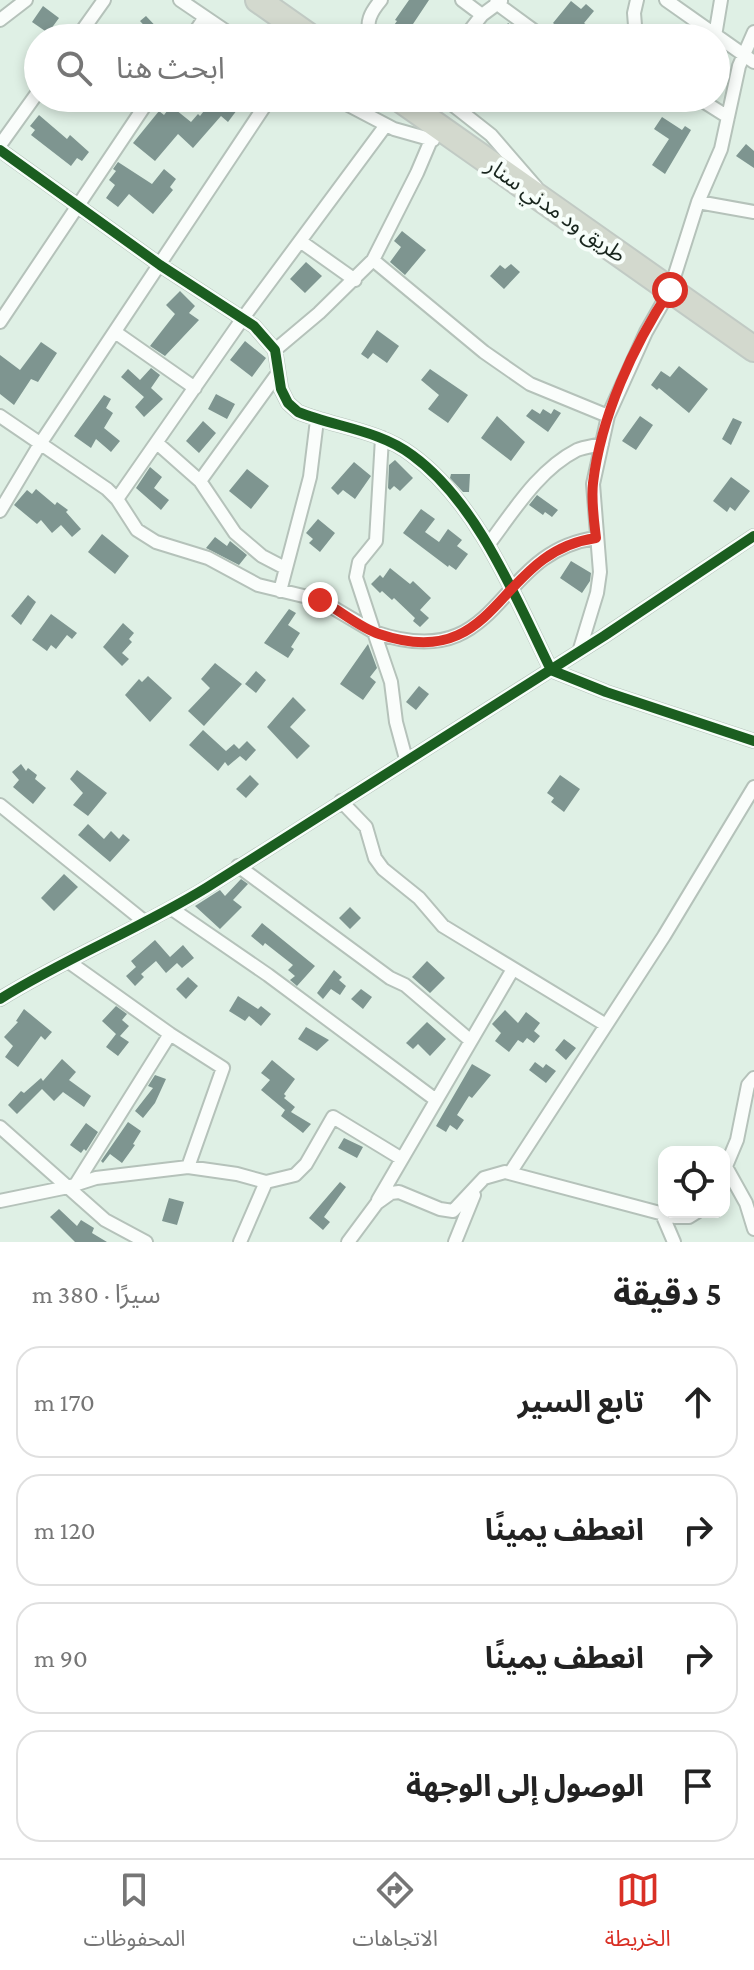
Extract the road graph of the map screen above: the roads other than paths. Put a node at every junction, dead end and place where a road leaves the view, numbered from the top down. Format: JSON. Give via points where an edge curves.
{"nodes":[{"id":1,"x":26,"y":0,"type":"edge"},
{"id":2,"x":104,"y":0,"type":"edge"},
{"id":3,"x":180,"y":0,"type":"edge"},
{"id":4,"x":258,"y":0,"type":"edge"},
{"id":5,"x":381,"y":0,"type":"edge"},
{"id":6,"x":462,"y":0,"type":"edge"},
{"id":7,"x":637,"y":0,"type":"edge"},
{"id":8,"x":666,"y":0,"type":"edge"},
{"id":9,"x":721,"y":0,"type":"edge"},
{"id":10,"x":500,"y":2,"type":"edge"},
{"id":11,"x":482,"y":15,"type":"junction"},
{"id":12,"x":205,"y":17,"type":"junction"},
{"id":13,"x":0,"y":20,"type":"edge"},
{"id":14,"x":87,"y":24,"type":"edge"},
{"id":15,"x":200,"y":24,"type":"edge"},
{"id":16,"x":215,"y":24,"type":"edge"},
{"id":17,"x":291,"y":24,"type":"edge"},
{"id":18,"x":369,"y":24,"type":"edge"},
{"id":19,"x":475,"y":24,"type":"edge"},
{"id":20,"x":527,"y":24,"type":"edge"},
{"id":21,"x":635,"y":24,"type":"edge"},
{"id":22,"x":699,"y":24,"type":"edge"},
{"id":23,"x":717,"y":24,"type":"edge"},
{"id":24,"x":754,"y":32,"type":"edge"},
{"id":25,"x":730,"y":46,"type":"edge"},
{"id":26,"x":742,"y":54,"type":"junction"},
{"id":27,"x":754,"y":62,"type":"edge"},
{"id":28,"x":730,"y":108,"type":"edge"},
{"id":29,"x":24,"y":112,"type":"edge"},
{"id":30,"x":141,"y":112,"type":"edge"},
{"id":31,"x":261,"y":112,"type":"edge"},
{"id":32,"x":361,"y":112,"type":"edge"},
{"id":33,"x":413,"y":112,"type":"edge"},
{"id":34,"x":462,"y":112,"type":"edge"},
{"id":35,"x":720,"y":112,"type":"edge"},
{"id":36,"x":729,"y":112,"type":"edge"},
{"id":37,"x":728,"y":117,"type":"junction"},
{"id":38,"x":386,"y":125,"type":"junction"},
{"id":39,"x":435,"y":133,"type":"junction"},
{"id":40,"x":0,"y":147,"type":"edge"},
{"id":41,"x":698,"y":202,"type":"junction"},
{"id":42,"x":77,"y":206,"type":"junction"},
{"id":43,"x":551,"y":207,"type":"junction"},
{"id":44,"x":754,"y":212,"type":"edge"},
{"id":45,"x":300,"y":241,"type":"junction"},
{"id":46,"x":373,"y":260,"type":"junction"},
{"id":47,"x":160,"y":265,"type":"junction"},
{"id":48,"x":355,"y":280,"type":"junction"},
{"id":49,"x":670,"y":290,"type":"junction"},
{"id":50,"x":243,"y":318,"type":"junction"},
{"id":51,"x":0,"y":322,"type":"edge"},
{"id":52,"x":115,"y":332,"type":"junction"},
{"id":53,"x":754,"y":349,"type":"edge"},
{"id":54,"x":275,"y":350,"type":"junction"},
{"id":55,"x":278,"y":373,"type":"junction"},
{"id":56,"x":195,"y":388,"type":"junction"},
{"id":57,"x":0,"y":416,"type":"edge"},
{"id":58,"x":608,"y":416,"type":"junction"},
{"id":59,"x":317,"y":420,"type":"junction"},
{"id":60,"x":382,"y":438,"type":"junction"},
{"id":61,"x":157,"y":443,"type":"junction"},
{"id":62,"x":40,"y":444,"type":"junction"},
{"id":63,"x":602,"y":444,"type":"junction"},
{"id":64,"x":200,"y":481,"type":"junction"},
{"id":65,"x":117,"y":499,"type":"junction"},
{"id":66,"x":0,"y":511,"type":"edge"},
{"id":67,"x":754,"y":536,"type":"edge"},
{"id":68,"x":596,"y":538,"type":"junction"},
{"id":69,"x":488,"y":545,"type":"junction"},
{"id":70,"x":285,"y":568,"type":"junction"},
{"id":71,"x":510,"y":589,"type":"junction"},
{"id":72,"x":280,"y":591,"type":"junction"},
{"id":73,"x":374,"y":632,"type":"junction"},
{"id":74,"x":579,"y":652,"type":"junction"},
{"id":75,"x":551,"y":670,"type":"junction"},
{"id":76,"x":754,"y":741,"type":"edge"},
{"id":77,"x":406,"y":759,"type":"junction"},
{"id":78,"x":754,"y":787,"type":"edge"},
{"id":79,"x":341,"y":801,"type":"junction"},
{"id":80,"x":0,"y":805,"type":"edge"},
{"id":81,"x":238,"y":866,"type":"junction"},
{"id":82,"x":172,"y":909,"type":"junction"},
{"id":83,"x":145,"y":922,"type":"junction"},
{"id":84,"x":69,"y":962,"type":"junction"},
{"id":85,"x":513,"y":969,"type":"junction"},
{"id":86,"x":0,"y":999,"type":"edge"},
{"id":87,"x":606,"y":1025,"type":"junction"},
{"id":88,"x":170,"y":1034,"type":"junction"},
{"id":89,"x":471,"y":1041,"type":"junction"},
{"id":90,"x":754,"y":1078,"type":"edge"},
{"id":91,"x":436,"y":1100,"type":"junction"},
{"id":92,"x":0,"y":1127,"type":"edge"},
{"id":93,"x":730,"y":1157,"type":"edge"},
{"id":94,"x":402,"y":1159,"type":"junction"},
{"id":95,"x":188,"y":1167,"type":"junction"},
{"id":96,"x":510,"y":1173,"type":"junction"},
{"id":97,"x":730,"y":1177,"type":"edge"},
{"id":98,"x":266,"y":1182,"type":"junction"},
{"id":99,"x":478,"y":1184,"type":"junction"},
{"id":100,"x":72,"y":1186,"type":"junction"},
{"id":101,"x":0,"y":1201,"type":"edge"},
{"id":102,"x":377,"y":1203,"type":"junction"},
{"id":103,"x":658,"y":1213,"type":"edge"},
{"id":104,"x":664,"y":1218,"type":"edge"},
{"id":105,"x":754,"y":1229,"type":"edge"},
{"id":106,"x":146,"y":1242,"type":"edge"},
{"id":107,"x":240,"y":1242,"type":"edge"},
{"id":108,"x":348,"y":1242,"type":"edge"},
{"id":109,"x":455,"y":1242,"type":"edge"},
{"id":110,"x":674,"y":1242,"type":"edge"}],
"edges":[{"from":1,"to":13,"type":"street"},
{"from":2,"to":14,"type":"street"},
{"from":3,"to":12,"type":"street"},
{"from":4,"to":17,"type":"highway"},
{"from":5,"to":18,"type":"street"},
{"from":6,"to":11,"type":"street"},
{"from":7,"to":21,"type":"street"},
{"from":8,"to":22,"type":"street"},
{"from":9,"to":23,"type":"street"},
{"from":10,"to":11,"type":"street"},
{"from":10,"to":20,"type":"street"},
{"from":11,"to":19,"type":"street"},
{"from":12,"to":15,"type":"street"},
{"from":12,"to":16,"type":"street"},
{"from":24,"to":26,"type":"street"},
{"from":25,"to":26,"type":"street"},
{"from":26,"to":27,"type":"street"},
{"from":26,"to":28,"type":"street"},
{"from":29,"to":40,"type":"street"},
{"from":30,"to":42,"type":"street"},
{"from":31,"to":47,"type":"street"},
{"from":32,"to":38,"type":"street"},
{"from":33,"to":39,"type":"highway","name":"طريق ود مدني سنار"},
{"from":34,"to":43,"type":"street","via":[[524,170]]},
{"from":35,"to":37,"type":"street"},
{"from":36,"to":37,"type":"street"},
{"from":37,"to":41,"type":"street","via":[[721,149]]},
{"from":38,"to":39,"type":"street"},
{"from":38,"to":45,"type":"street"},
{"from":39,"to":43,"type":"highway","name":"طريق ود مدني سنار"},
{"from":39,"to":46,"type":"street"},
{"from":40,"to":42,"type":"street"},
{"from":41,"to":44,"type":"street"},
{"from":41,"to":49,"type":"street"},
{"from":42,"to":47,"type":"street"},
{"from":42,"to":51,"type":"street"},
{"from":43,"to":49,"type":"highway","name":"طريق ود مدني سنار"},
{"from":45,"to":48,"type":"street"},
{"from":45,"to":50,"type":"street"},
{"from":46,"to":48,"type":"street"},
{"from":46,"to":58,"type":"street","via":[[530,384]]},
{"from":47,"to":50,"type":"street"},
{"from":47,"to":52,"type":"street"},
{"from":48,"to":54,"type":"street"},
{"from":49,"to":53,"type":"highway","name":"طريق ود مدني سنار"},
{"from":49,"to":58,"type":"street"},
{"from":50,"to":54,"type":"street"},
{"from":50,"to":56,"type":"street"},
{"from":52,"to":56,"type":"street"},
{"from":52,"to":62,"type":"street"},
{"from":54,"to":55,"type":"street"},
{"from":55,"to":59,"type":"street","via":[[288,403]]},
{"from":55,"to":64,"type":"street"},
{"from":56,"to":61,"type":"street"},
{"from":57,"to":62,"type":"street"},
{"from":58,"to":63,"type":"street"},
{"from":59,"to":60,"type":"street"},
{"from":59,"to":70,"type":"street","via":[[310,477]]},
{"from":60,"to":69,"type":"street","via":[[412,454],[442,482]]},
{"from":60,"to":73,"type":"street","via":[[376,541],[356,569]]},
{"from":61,"to":64,"type":"street"},
{"from":61,"to":65,"type":"street"},
{"from":62,"to":65,"type":"street"},
{"from":62,"to":66,"type":"street"},
{"from":63,"to":68,"type":"street","via":[[593,484]]},
{"from":63,"to":69,"type":"street","via":[[578,450],[546,473]]},
{"from":64,"to":70,"type":"street","via":[[235,533]]},
{"from":65,"to":72,"type":"street","via":[[144,535]]},
{"from":67,"to":74,"type":"street"},
{"from":68,"to":71,"type":"street","via":[[557,549]]},
{"from":68,"to":74,"type":"street","via":[[597,593]]},
{"from":69,"to":71,"type":"street"},
{"from":70,"to":72,"type":"street"},
{"from":71,"to":73,"type":"street","via":[[474,627],[444,642]]},
{"from":71,"to":75,"type":"street"},
{"from":72,"to":73,"type":"street","via":[[320,600]]},
{"from":73,"to":77,"type":"street","via":[[391,682]]},
{"from":74,"to":75,"type":"street"},
{"from":75,"to":76,"type":"street"},
{"from":75,"to":77,"type":"street"},
{"from":77,"to":79,"type":"street"},
{"from":78,"to":87,"type":"street"},
{"from":79,"to":81,"type":"street"},
{"from":79,"to":85,"type":"street","via":[[366,827],[383,869],[443,926]]},
{"from":80,"to":83,"type":"street"},
{"from":81,"to":82,"type":"street"},
{"from":81,"to":89,"type":"street","via":[[405,985]]},
{"from":82,"to":83,"type":"street"},
{"from":82,"to":91,"type":"street"},
{"from":83,"to":84,"type":"street"},
{"from":84,"to":86,"type":"street"},
{"from":84,"to":88,"type":"street"},
{"from":85,"to":87,"type":"street"},
{"from":85,"to":89,"type":"street"},
{"from":87,"to":96,"type":"street"},
{"from":88,"to":95,"type":"street","via":[[223,1068]]},
{"from":88,"to":100,"type":"street"},
{"from":89,"to":91,"type":"street"},
{"from":90,"to":93,"type":"street"},
{"from":91,"to":94,"type":"street"},
{"from":92,"to":100,"type":"street"},
{"from":94,"to":98,"type":"street","via":[[333,1117],[301,1171]]},
{"from":94,"to":102,"type":"street"},
{"from":95,"to":98,"type":"street"},
{"from":95,"to":100,"type":"street","via":[[96,1178]]},
{"from":96,"to":99,"type":"street","via":[[494,1174]]},
{"from":96,"to":103,"type":"street"},
{"from":97,"to":105,"type":"street"},
{"from":98,"to":107,"type":"street"},
{"from":99,"to":102,"type":"street","via":[[453,1211],[399,1192]]},
{"from":99,"to":109,"type":"street"},
{"from":100,"to":101,"type":"street"},
{"from":100,"to":106,"type":"street","via":[[105,1220]]},
{"from":102,"to":108,"type":"street"},
{"from":104,"to":110,"type":"street"}]}
